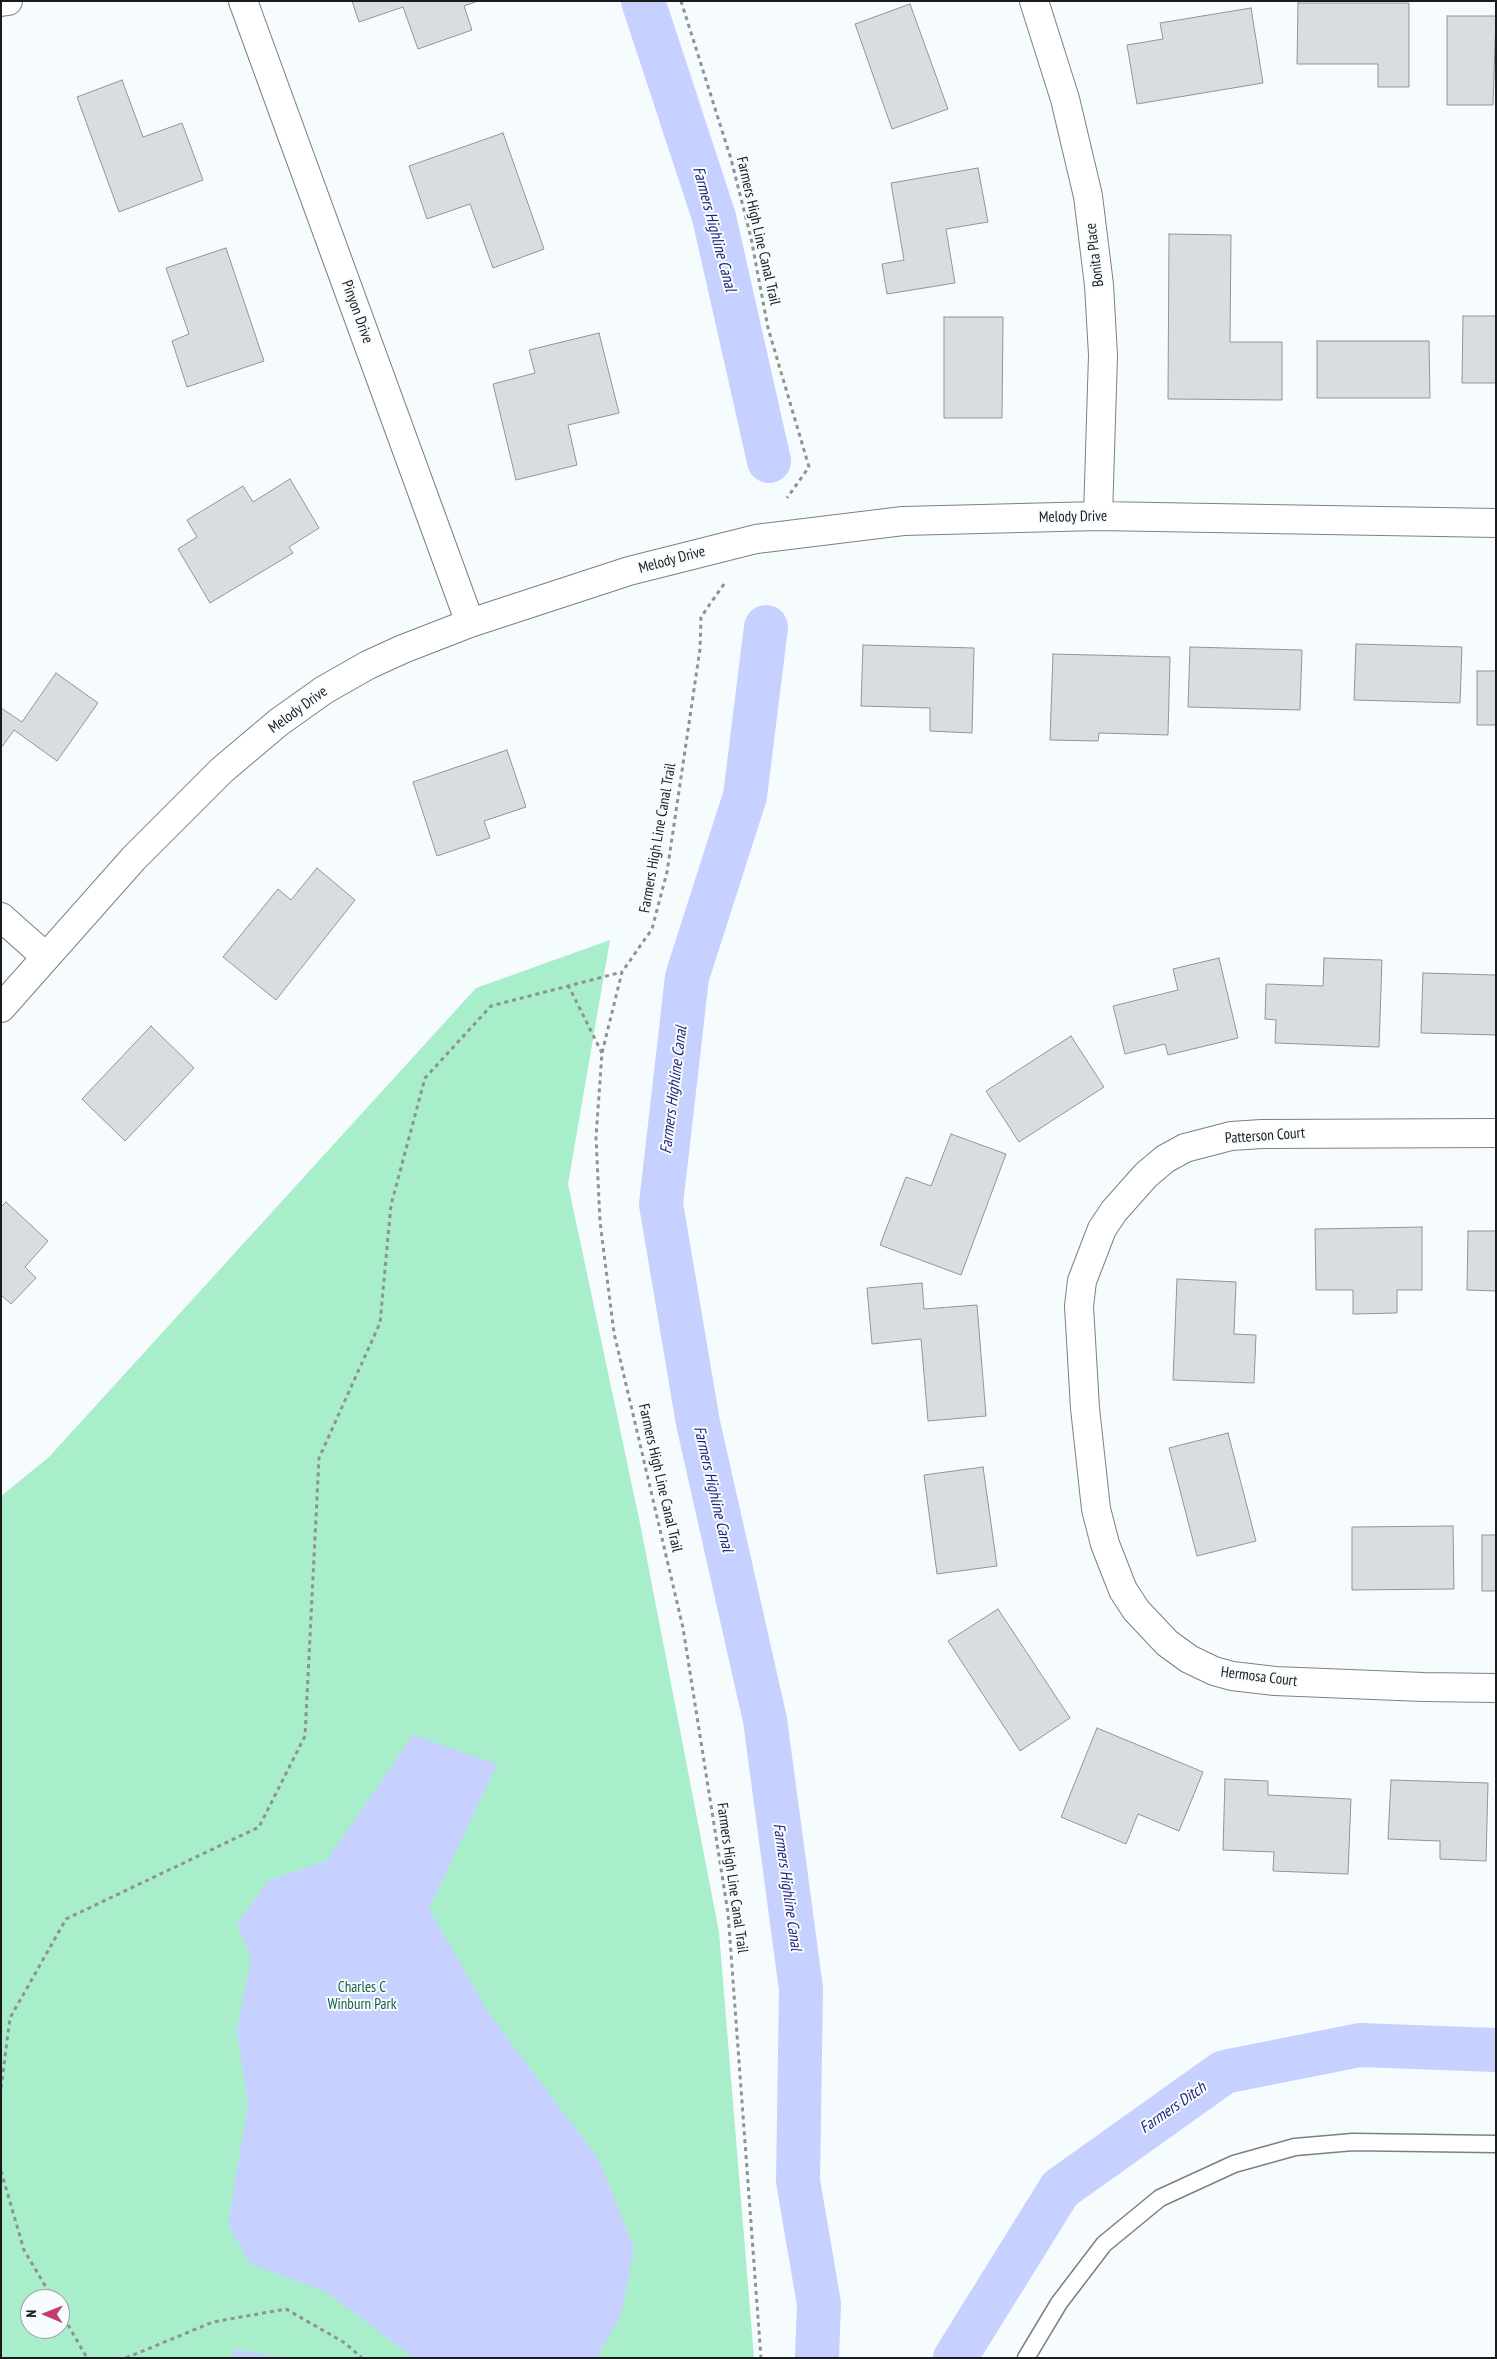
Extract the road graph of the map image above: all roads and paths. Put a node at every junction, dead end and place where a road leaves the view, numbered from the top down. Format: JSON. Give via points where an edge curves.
{"nodes":[{"id":1,"x":8,"y":1,"type":"edge"},
{"id":2,"x":243,"y":1,"type":"edge"},
{"id":3,"x":681,"y":1,"type":"edge"},
{"id":4,"x":1034,"y":1,"type":"edge"},
{"id":5,"x":1,"y":2,"type":"edge"},
{"id":6,"x":809,"y":467,"type":"dead end"},
{"id":7,"x":1098,"y":516,"type":"junction"},
{"id":8,"x":1496,"y":523,"type":"edge"},
{"id":9,"x":701,"y":617,"type":"dead end"},
{"id":10,"x":470,"y":623,"type":"junction"},
{"id":11,"x":1,"y":917,"type":"edge"},
{"id":12,"x":46,"y":957,"type":"junction"},
{"id":13,"x":622,"y":972,"type":"junction"},
{"id":14,"x":568,"y":985,"type":"junction"},
{"id":15,"x":1,"y":1008,"type":"edge"},
{"id":16,"x":602,"y":1053,"type":"junction"},
{"id":17,"x":1496,"y":1133,"type":"edge"},
{"id":18,"x":1085,"y":1408,"type":"joint"},
{"id":19,"x":1496,"y":1688,"type":"edge"},
{"id":20,"x":1,"y":2088,"type":"edge"},
{"id":21,"x":1496,"y":2144,"type":"edge"},
{"id":22,"x":1,"y":2170,"type":"edge"},
{"id":23,"x":47,"y":2289,"type":"edge"},
{"id":24,"x":70,"y":2328,"type":"edge"},
{"id":25,"x":87,"y":2358,"type":"edge"},
{"id":26,"x":126,"y":2358,"type":"edge"},
{"id":27,"x":362,"y":2358,"type":"edge"},
{"id":28,"x":761,"y":2358,"type":"edge"},
{"id":29,"x":1026,"y":2358,"type":"edge"}],
"edges":[{"from":1,"to":5,"type":"street"},
{"from":2,"to":10,"type":"street","name":"Pinyon Drive"},
{"from":3,"to":6,"type":"path","name":"Farmers High Line Canal Trail","via":[[731,159],[751,238],[768,328]]},
{"from":4,"to":7,"type":"street","name":"Bonita Place","via":[[1065,99],[1088,196],[1099,285],[1103,364]]},
{"from":7,"to":8,"type":"street","name":"Melody Drive"},
{"from":7,"to":10,"type":"street","name":"Melody Drive","via":[[903,522],[756,539],[629,571]]},
{"from":9,"to":13,"type":"path","name":"Farmers High Line Canal Trail","via":[[700,649],[666,872],[652,929]]},
{"from":10,"to":12,"type":"street","name":"Melody Drive","via":[[368,665],[278,722],[222,770],[134,858]]},
{"from":11,"to":12,"type":"street"},
{"from":12,"to":15,"type":"street","name":"Melody Drive"},
{"from":13,"to":14,"type":"path"},
{"from":13,"to":16,"type":"path","name":"Farmers High Line Canal Trail"},
{"from":14,"to":16,"type":"path"},
{"from":14,"to":20,"type":"path","via":[[491,1006],[425,1078],[391,1205],[380,1323],[319,1458],[305,1736],[259,1827],[66,1919],[10,2018]]},
{"from":16,"to":28,"type":"path","name":"Farmers High Line Canal Trail","via":[[596,1137],[603,1241],[614,1333],[683,1628],[728,1913]]},
{"from":17,"to":18,"type":"street","name":"Patterson Court","via":[[1231,1136],[1184,1148],[1165,1159],[1146,1175],[1102,1228],[1082,1281],[1079,1306]]},
{"from":18,"to":19,"type":"street","name":"Hermosa Court","via":[[1096,1509],[1105,1544],[1123,1590],[1136,1610],[1167,1643],[1189,1659],[1232,1676],[1275,1681]]},
{"from":21,"to":29,"type":"lane","via":[[1352,2142],[1295,2147],[1226,2168],[1160,2198],[1104,2244],[1059,2303]]},
{"from":22,"to":23,"type":"path","via":[[24,2250]]},
{"from":24,"to":25,"type":"path"},
{"from":26,"to":27,"type":"path","via":[[213,2322],[286,2309],[345,2343]]}]}
